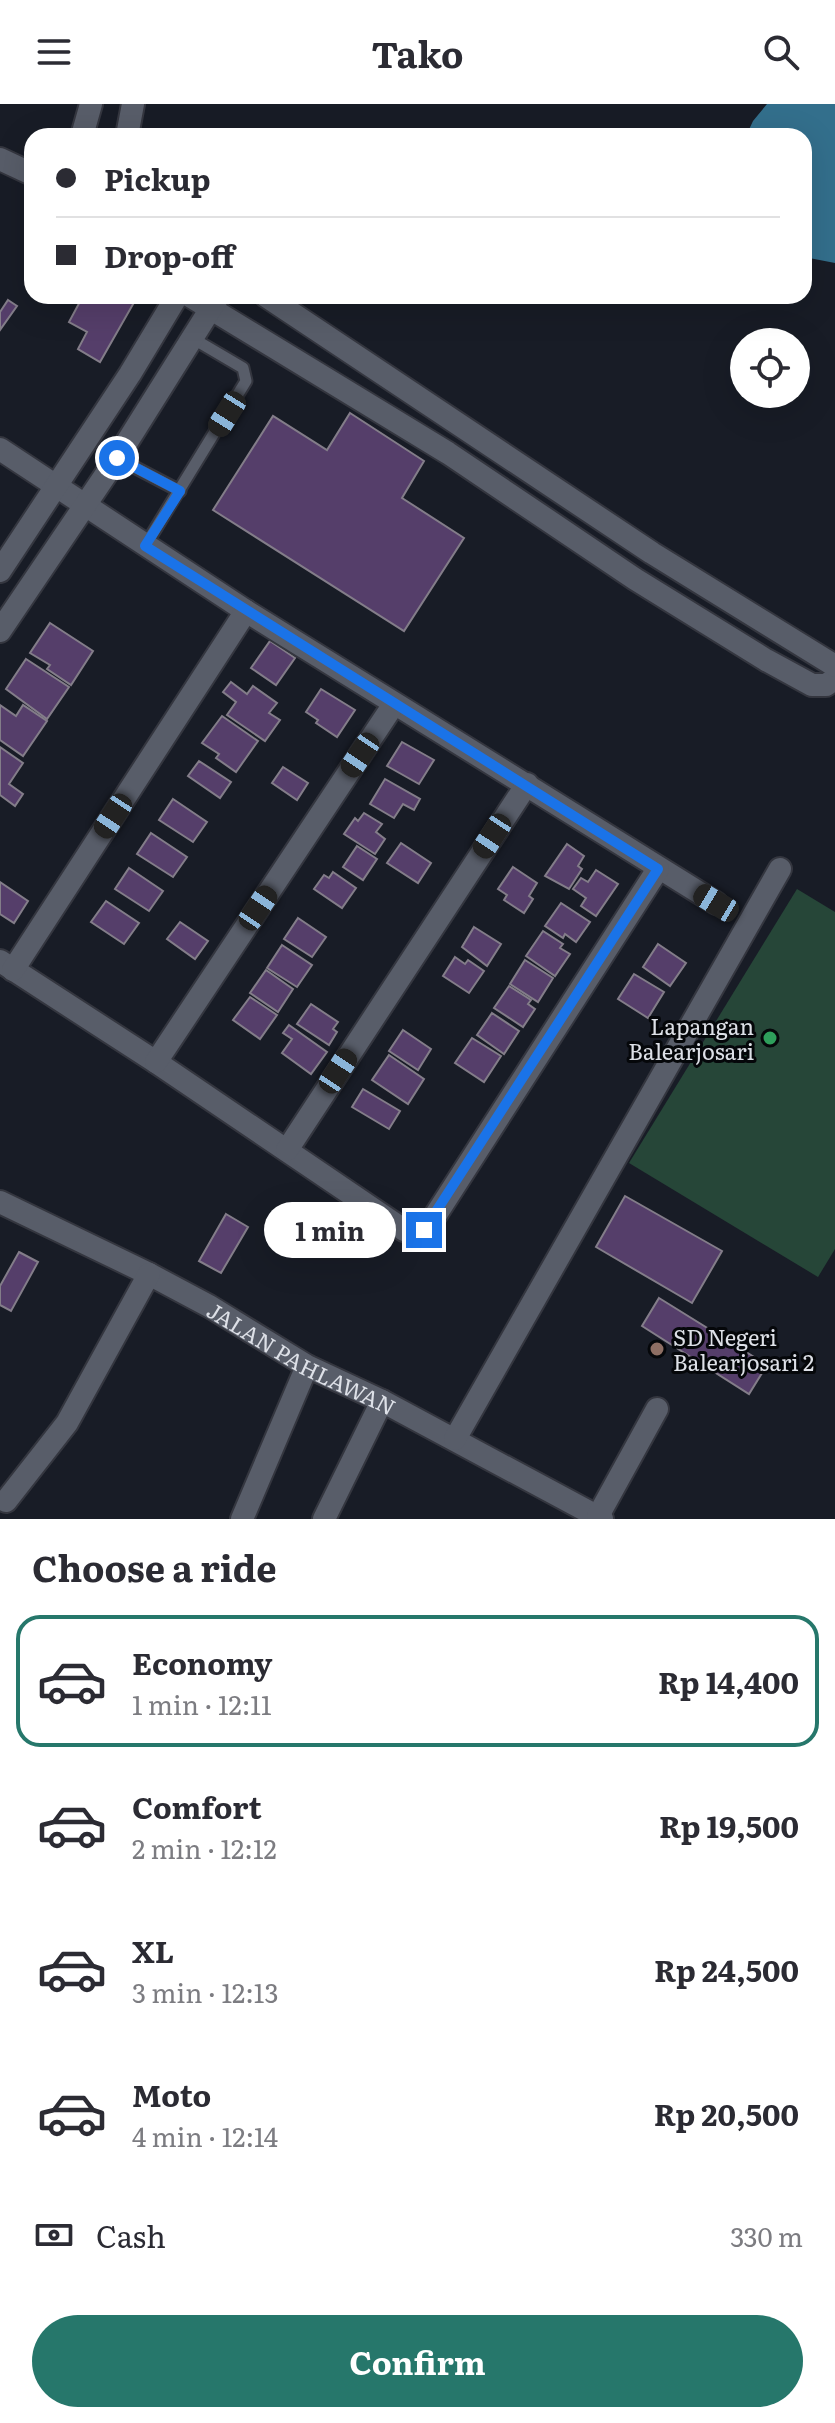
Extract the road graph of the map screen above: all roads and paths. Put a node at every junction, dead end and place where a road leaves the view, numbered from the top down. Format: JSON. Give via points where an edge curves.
{"nodes":[{"id":1,"x":91,"y":104,"type":"edge"},
{"id":2,"x":133,"y":104,"type":"edge"},
{"id":3,"x":84,"y":128,"type":"edge"},
{"id":4,"x":128,"y":128,"type":"edge"},
{"id":5,"x":0,"y":159,"type":"edge"},
{"id":6,"x":24,"y":170,"type":"edge"},
{"id":7,"x":172,"y":304,"type":"edge"},
{"id":8,"x":214,"y":304,"type":"edge"},
{"id":9,"x":218,"y":304,"type":"edge"},
{"id":10,"x":278,"y":304,"type":"edge"},
{"id":11,"x":192,"y":338,"type":"junction"},
{"id":12,"x":130,"y":374,"type":"junction"},
{"id":13,"x":158,"y":391,"type":"junction"},
{"id":14,"x":466,"y":427,"type":"junction"},
{"id":15,"x":0,"y":449,"type":"edge"},
{"id":16,"x":448,"y":453,"type":"junction"},
{"id":17,"x":117,"y":458,"type":"junction"},
{"id":18,"x":55,"y":486,"type":"junction"},
{"id":19,"x":180,"y":491,"type":"junction"},
{"id":20,"x":85,"y":506,"type":"junction"},
{"id":21,"x":145,"y":546,"type":"junction"},
{"id":22,"x":0,"y":571,"type":"edge"},
{"id":23,"x":246,"y":611,"type":"junction"},
{"id":24,"x":0,"y":631,"type":"edge"},
{"id":25,"x":835,"y":666,"type":"edge"},
{"id":26,"x":835,"y":679,"type":"edge"},
{"id":27,"x":394,"y":704,"type":"junction"},
{"id":28,"x":527,"y":784,"type":"junction"},
{"id":29,"x":658,"y":869,"type":"junction"},
{"id":30,"x":780,"y":869,"type":"dead end"},
{"id":31,"x":716,"y":903,"type":"dead end"},
{"id":32,"x":7,"y":965,"type":"edge"},
{"id":33,"x":156,"y":1062,"type":"junction"},
{"id":34,"x":287,"y":1150,"type":"junction"},
{"id":35,"x":0,"y":1202,"type":"edge"},
{"id":36,"x":149,"y":1274,"type":"junction"},
{"id":37,"x":307,"y":1366,"type":"junction"},
{"id":38,"x":382,"y":1401,"type":"junction"},
{"id":39,"x":657,"y":1409,"type":"dead end"},
{"id":40,"x":455,"y":1439,"type":"junction"},
{"id":41,"x":6,"y":1501,"type":"dead end"},
{"id":42,"x":600,"y":1518,"type":"edge"},
{"id":43,"x":242,"y":1519,"type":"edge"},
{"id":44,"x":324,"y":1519,"type":"edge"}],
"edges":[{"from":1,"to":3,"type":"street"},
{"from":2,"to":4,"type":"street"},
{"from":5,"to":6,"type":"street"},
{"from":7,"to":12,"type":"street"},
{"from":8,"to":11,"type":"street"},
{"from":9,"to":16,"type":"street"},
{"from":10,"to":14,"type":"street"},
{"from":11,"to":13,"type":"street"},
{"from":11,"to":19,"type":"lane","via":[[238,365],[247,377]]},
{"from":12,"to":13,"type":"street"},
{"from":12,"to":18,"type":"street"},
{"from":13,"to":17,"type":"street"},
{"from":14,"to":16,"type":"street"},
{"from":14,"to":25,"type":"street","via":[[652,553]]},
{"from":15,"to":18,"type":"street"},
{"from":16,"to":26,"type":"street","via":[[766,660],[812,685]]},
{"from":17,"to":19,"type":"lane"},
{"from":17,"to":20,"type":"street"},
{"from":18,"to":20,"type":"street"},
{"from":18,"to":22,"type":"street"},
{"from":19,"to":21,"type":"lane"},
{"from":20,"to":21,"type":"street"},
{"from":20,"to":24,"type":"street"},
{"from":21,"to":23,"type":"street"},
{"from":23,"to":27,"type":"street"},
{"from":23,"to":32,"type":"street"},
{"from":27,"to":28,"type":"street"},
{"from":27,"to":33,"type":"street"},
{"from":28,"to":29,"type":"street"},
{"from":28,"to":34,"type":"street"},
{"from":29,"to":31,"type":"street"},
{"from":29,"to":34,"type":"street","via":[[424,1230],[404,1230]]},
{"from":30,"to":40,"type":"street"},
{"from":32,"to":33,"type":"street"},
{"from":33,"to":34,"type":"street"},
{"from":35,"to":36,"type":"street","name":"JALAN PAHLAWAN"},
{"from":36,"to":37,"type":"street","name":"JALAN PAHLAWAN"},
{"from":36,"to":41,"type":"street","via":[[67,1423]]},
{"from":37,"to":38,"type":"street","name":"JALAN PAHLAWAN"},
{"from":37,"to":43,"type":"street"},
{"from":38,"to":40,"type":"street","name":"JALAN PAHLAWAN"},
{"from":38,"to":44,"type":"street"},
{"from":39,"to":42,"type":"street"},
{"from":40,"to":42,"type":"street","name":"JALAN PAHLAWAN"}]}
